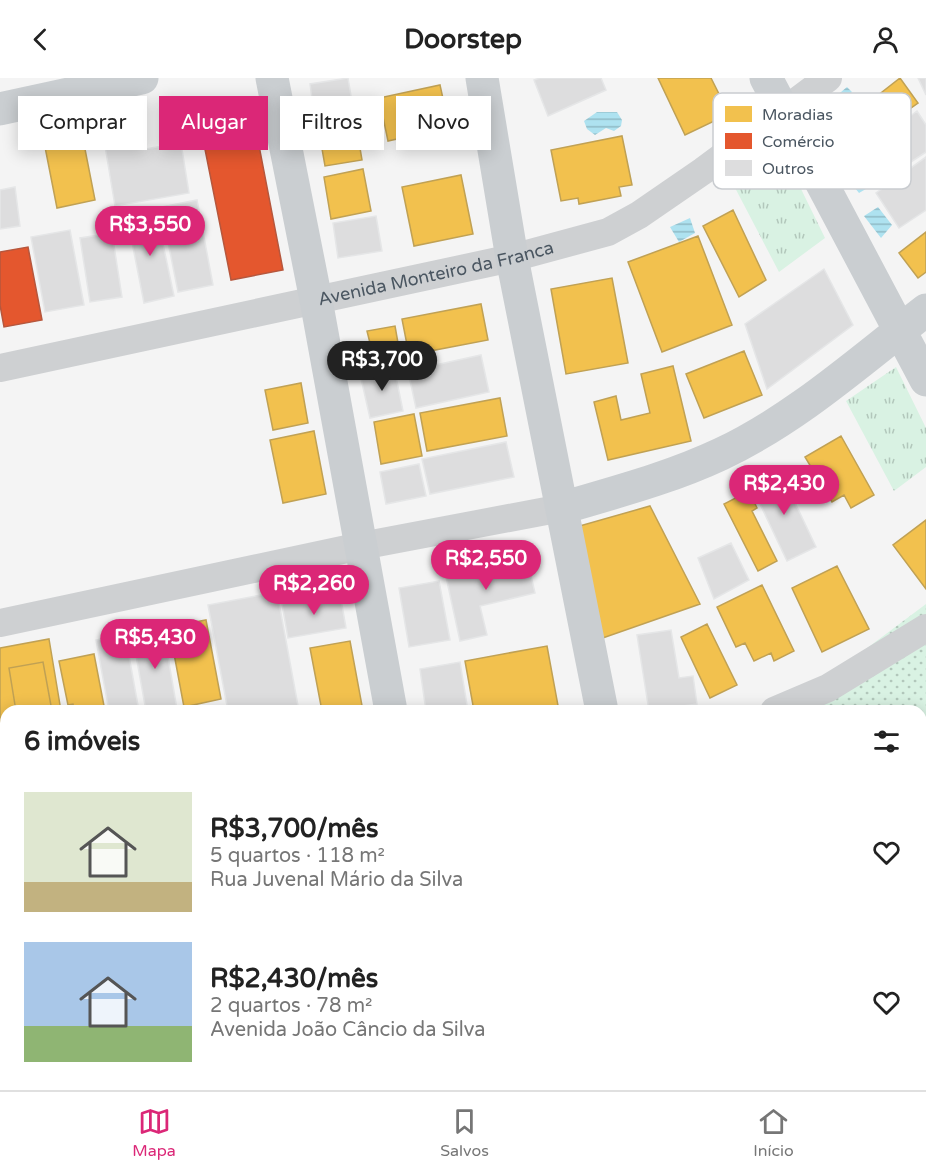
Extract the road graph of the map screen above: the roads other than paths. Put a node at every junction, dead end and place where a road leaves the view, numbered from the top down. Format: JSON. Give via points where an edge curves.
{"nodes":[{"id":1,"x":142,"y":78,"type":"edge"},
{"id":2,"x":272,"y":78,"type":"edge"},
{"id":3,"x":482,"y":78,"type":"edge"},
{"id":4,"x":766,"y":78,"type":"edge"},
{"id":5,"x":828,"y":78,"type":"edge"},
{"id":6,"x":774,"y":93,"type":"edge"},
{"id":7,"x":809,"y":93,"type":"edge"},
{"id":8,"x":0,"y":109,"type":"edge"},
{"id":9,"x":713,"y":163,"type":"edge"},
{"id":10,"x":825,"y":189,"type":"edge"},
{"id":11,"x":512,"y":258,"type":"junction"},
{"id":12,"x":316,"y":300,"type":"junction"},
{"id":13,"x":926,"y":310,"type":"edge"},
{"id":14,"x":900,"y":330,"type":"junction"},
{"id":15,"x":0,"y":368,"type":"edge"},
{"id":16,"x":926,"y":380,"type":"edge"},
{"id":17,"x":562,"y":508,"type":"junction"},
{"id":18,"x":361,"y":546,"type":"junction"},
{"id":19,"x":0,"y":622,"type":"edge"},
{"id":20,"x":926,"y":628,"type":"edge"},
{"id":21,"x":390,"y":705,"type":"edge"},
{"id":22,"x":601,"y":705,"type":"edge"},
{"id":23,"x":788,"y":705,"type":"edge"}],
"edges":[{"from":1,"to":8,"type":"main road"},
{"from":2,"to":12,"type":"main road"},
{"from":3,"to":11,"type":"main road"},
{"from":4,"to":6,"type":"main road"},
{"from":5,"to":7,"type":"street","name":"Avenida Monteiro da Franca"},
{"from":9,"to":11,"type":"street","name":"Avenida Monteiro da Franca","via":[[608,232]]},
{"from":10,"to":14,"type":"main road"},
{"from":11,"to":12,"type":"street","name":"Avenida Monteiro da Franca"},
{"from":11,"to":17,"type":"main road"},
{"from":12,"to":15,"type":"street","name":"Avenida Monteiro da Franca"},
{"from":12,"to":18,"type":"main road"},
{"from":13,"to":14,"type":"main road"},
{"from":14,"to":16,"type":"main road"},
{"from":14,"to":17,"type":"main road","via":[[835,382],[774,424],[722,453],[668,477]]},
{"from":17,"to":18,"type":"street"},
{"from":17,"to":22,"type":"main road"},
{"from":18,"to":19,"type":"street"},
{"from":18,"to":21,"type":"main road"},
{"from":20,"to":23,"type":"street","via":[[828,688]]}]}
